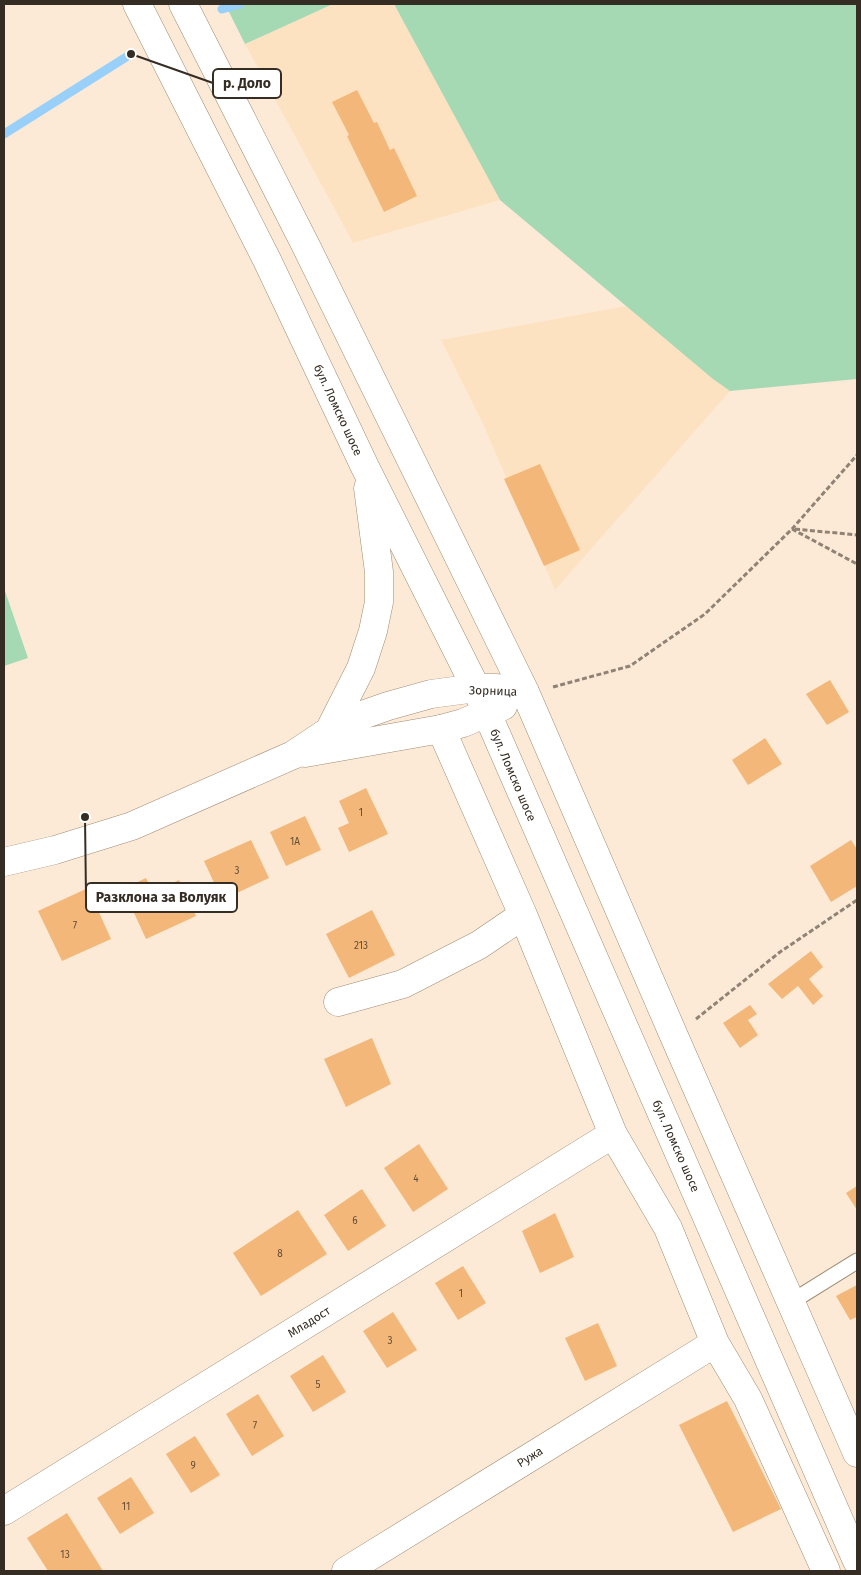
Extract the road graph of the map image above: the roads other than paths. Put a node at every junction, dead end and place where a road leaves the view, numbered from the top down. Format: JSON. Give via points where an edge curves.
{"nodes":[{"id":1,"x":137,"y":4,"type":"edge"},
{"id":2,"x":183,"y":4,"type":"edge"},
{"id":3,"x":365,"y":467,"type":"junction"},
{"id":4,"x":476,"y":688,"type":"junction"},
{"id":5,"x":525,"y":692,"type":"junction"},
{"id":6,"x":486,"y":713,"type":"junction"},
{"id":7,"x":441,"y":729,"type":"junction"},
{"id":8,"x":329,"y":731,"type":"junction"},
{"id":9,"x":293,"y":755,"type":"junction"},
{"id":10,"x":4,"y":862,"type":"edge"},
{"id":11,"x":522,"y":915,"type":"junction"},
{"id":12,"x":338,"y":1002,"type":"dead end"},
{"id":13,"x":613,"y":1134,"type":"junction"},
{"id":14,"x":857,"y":1261,"type":"edge"},
{"id":15,"x":791,"y":1302,"type":"junction"},
{"id":16,"x":715,"y":1344,"type":"junction"},
{"id":17,"x":857,"y":1453,"type":"edge"},
{"id":18,"x":4,"y":1511,"type":"edge"},
{"id":19,"x":857,"y":1561,"type":"edge"},
{"id":20,"x":346,"y":1571,"type":"edge"},
{"id":21,"x":826,"y":1571,"type":"edge"}],
"edges":[{"from":1,"to":3,"type":"main road","name":"бул. Ломско шосе","via":[[267,260]]},
{"from":2,"to":5,"type":"main road"},
{"from":3,"to":4,"type":"main road","name":"бул. Ломско шосе"},
{"from":3,"to":8,"type":"main road","via":[[379,572],[379,602],[361,668]]},
{"from":4,"to":5,"type":"main road","name":"Зорница"},
{"from":4,"to":6,"type":"main road","name":"бул. Ломско шосе"},
{"from":4,"to":8,"type":"main road","name":"Зорница","via":[[431,694],[388,706]]},
{"from":5,"to":6,"type":"main road","name":"Зорница"},
{"from":5,"to":15,"type":"main road"},
{"from":6,"to":7,"type":"main road","name":"Зорница"},
{"from":6,"to":19,"type":"main road","name":"бул. Ломско шосе"},
{"from":7,"to":9,"type":"main road","name":"Зорница"},
{"from":7,"to":11,"type":"main road"},
{"from":8,"to":9,"type":"main road","name":"Зорница"},
{"from":9,"to":10,"type":"main road","name":"Зорница","via":[[132,826]]},
{"from":11,"to":12,"type":"main road","via":[[479,945],[403,984]]},
{"from":11,"to":13,"type":"main road"},
{"from":13,"to":16,"type":"main road","via":[[668,1228]]},
{"from":13,"to":18,"type":"main road","name":"Младост"},
{"from":14,"to":15,"type":"lane"},
{"from":15,"to":17,"type":"main road"},
{"from":16,"to":20,"type":"main road","name":"Ружа"},
{"from":16,"to":21,"type":"main road","via":[[748,1399]]}]}
